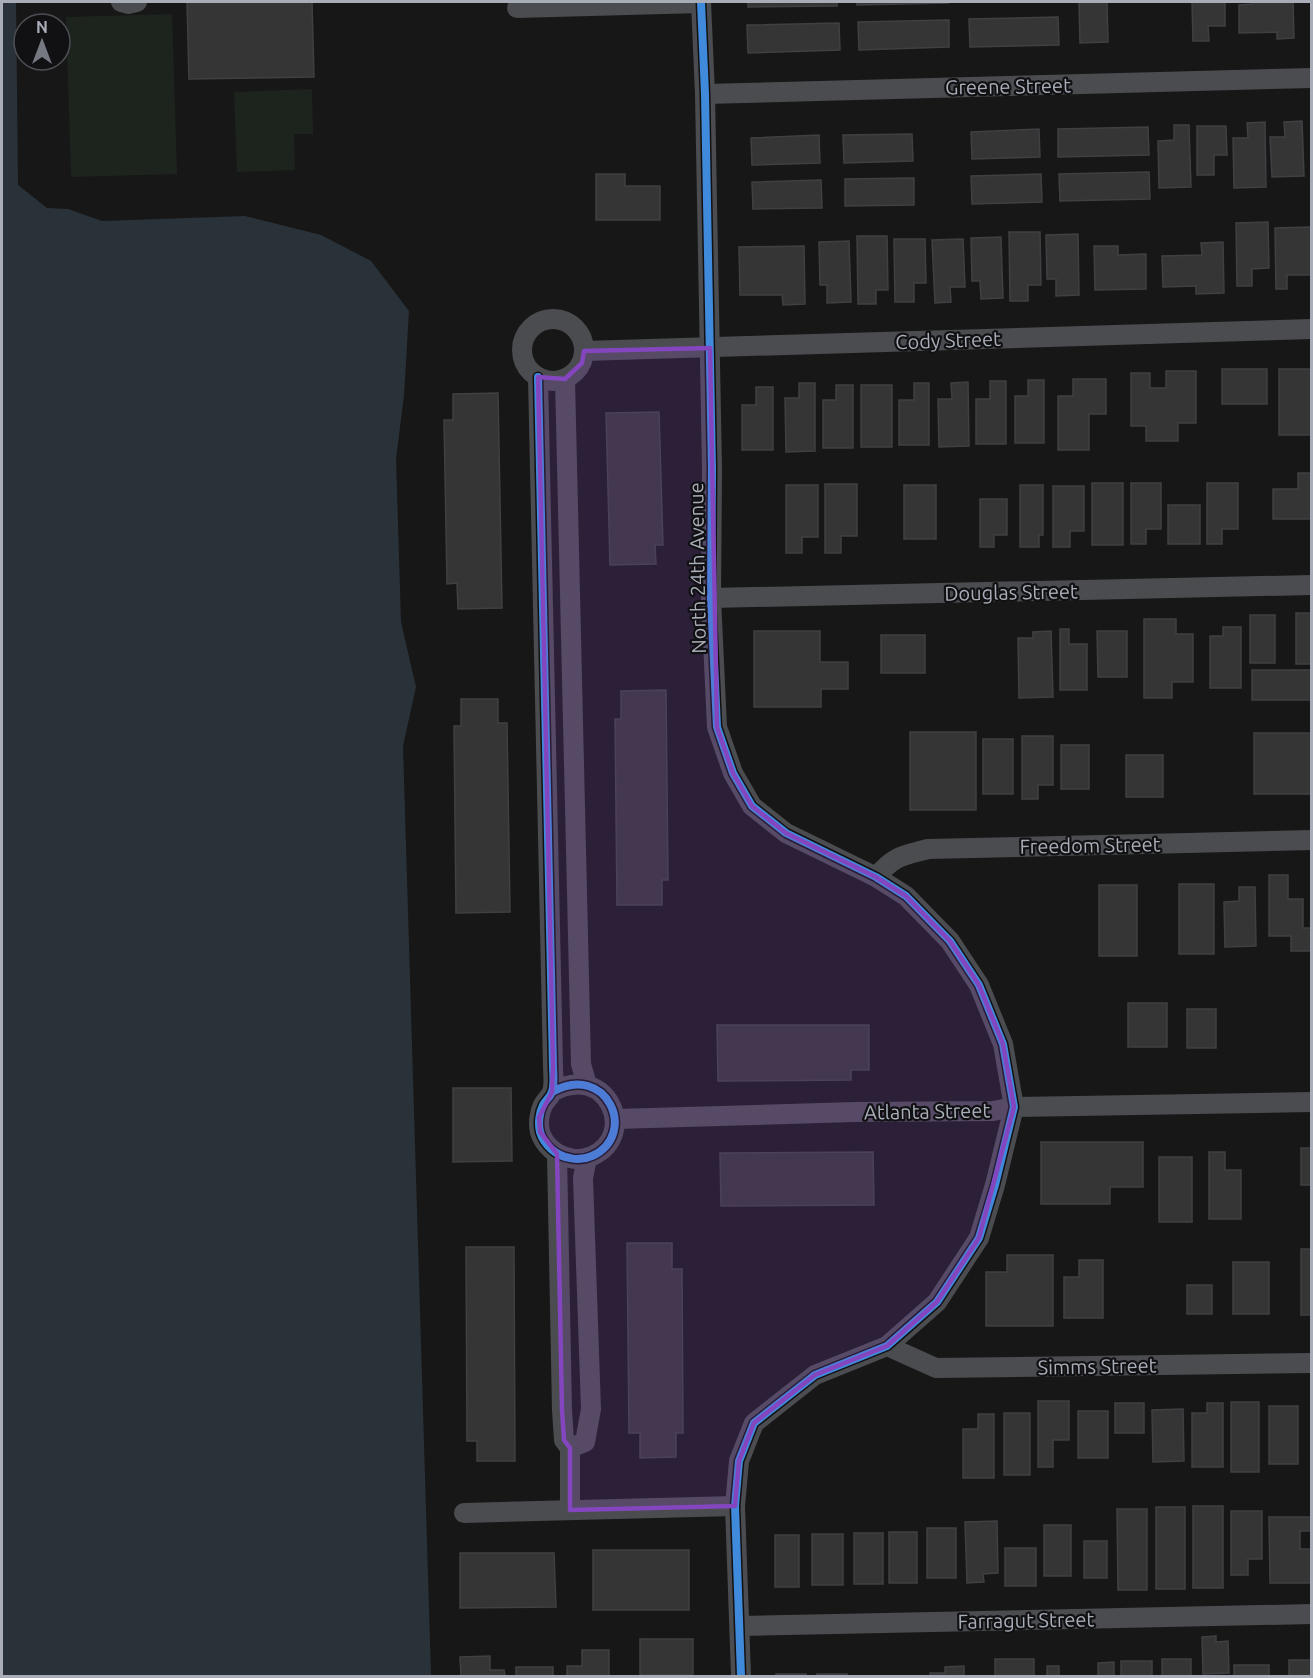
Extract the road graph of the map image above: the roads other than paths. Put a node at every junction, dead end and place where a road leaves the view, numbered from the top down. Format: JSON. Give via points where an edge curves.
{"nodes":[{"id":1,"x":122,"y":2,"type":"edge"},
{"id":2,"x":137,"y":2,"type":"edge"},
{"id":3,"x":701,"y":2,"type":"edge"},
{"id":4,"x":517,"y":8,"type":"dead end"},
{"id":5,"x":1311,"y":78,"type":"edge"},
{"id":6,"x":705,"y":94,"type":"junction"},
{"id":7,"x":1311,"y":329,"type":"edge"},
{"id":8,"x":710,"y":348,"type":"junction"},
{"id":9,"x":584,"y":351,"type":"junction"},
{"id":10,"x":538,"y":377,"type":"junction"},
{"id":11,"x":565,"y":379,"type":"junction"},
{"id":12,"x":1311,"y":585,"type":"edge"},
{"id":13,"x":711,"y":598,"type":"junction"},
{"id":14,"x":1311,"y":840,"type":"edge"},
{"id":15,"x":876,"y":877,"type":"junction"},
{"id":16,"x":587,"y":1085,"type":"junction"},
{"id":17,"x":552,"y":1092,"type":"junction"},
{"id":18,"x":1311,"y":1102,"type":"edge"},
{"id":19,"x":1014,"y":1107,"type":"junction"},
{"id":20,"x":615,"y":1119,"type":"junction"},
{"id":21,"x":557,"y":1154,"type":"junction"},
{"id":22,"x":587,"y":1158,"type":"junction"},
{"id":23,"x":887,"y":1346,"type":"junction"},
{"id":24,"x":1311,"y":1363,"type":"edge"},
{"id":25,"x":570,"y":1448,"type":"junction"},
{"id":26,"x":735,"y":1506,"type":"junction"},
{"id":27,"x":570,"y":1510,"type":"junction"},
{"id":28,"x":464,"y":1514,"type":"dead end"},
{"id":29,"x":1311,"y":1614,"type":"edge"},
{"id":30,"x":740,"y":1626,"type":"junction"},
{"id":31,"x":741,"y":1677,"type":"edge"}],
"edges":[{"from":1,"to":2,"type":"street"},
{"from":3,"to":4,"type":"street"},
{"from":3,"to":6,"type":"street","name":"North 24th Avenue"},
{"from":5,"to":6,"type":"street","name":"Greene Street"},
{"from":6,"to":8,"type":"street","name":"North 24th Avenue"},
{"from":7,"to":8,"type":"street","name":"Cody Street"},
{"from":8,"to":9,"type":"street","name":"Cody Street"},
{"from":8,"to":13,"type":"street","name":"North 24th Avenue"},
{"from":9,"to":10,"type":"street","via":[[583,341],[571,325],[552,319],[533,326],[522,353],[530,371]]},
{"from":9,"to":11,"type":"street","via":[[582,363]]},
{"from":10,"to":11,"type":"street"},
{"from":10,"to":17,"type":"street"},
{"from":11,"to":16,"type":"street","via":[[581,1064]]},
{"from":12,"to":13,"type":"street","name":"Douglas Street"},
{"from":13,"to":15,"type":"street","name":"North 24th Avenue","via":[[717,727],[733,772],[752,806],[786,833]]},
{"from":14,"to":15,"type":"street","name":"Freedom Street","via":[[928,849],[899,856]]},
{"from":15,"to":19,"type":"street","name":"North 24th Avenue","via":[[906,896],[950,941],[979,985],[1003,1044]]},
{"from":16,"to":17,"type":"street","via":[[563,1086]]},
{"from":16,"to":20,"type":"street","via":[[607,1098]]},
{"from":17,"to":21,"type":"street","via":[[541,1110],[540,1132]]},
{"from":18,"to":19,"type":"street","name":"Atlanta Street"},
{"from":19,"to":20,"type":"street","name":"Atlanta Street","via":[[993,1111]]},
{"from":19,"to":23,"type":"street","name":"North 24th Avenue","via":[[979,1238],[937,1302]]},
{"from":20,"to":22,"type":"street","via":[[608,1144]]},
{"from":21,"to":22,"type":"street"},
{"from":21,"to":25,"type":"street","via":[[562,1410],[564,1440]]},
{"from":22,"to":25,"type":"street","via":[[583,1178],[591,1409],[585,1442]]},
{"from":23,"to":24,"type":"street","name":"Simms Street","via":[[936,1368]]},
{"from":23,"to":26,"type":"street","name":"North 24th Avenue","via":[[814,1375],[754,1423],[739,1461]]},
{"from":25,"to":27,"type":"street"},
{"from":26,"to":27,"type":"street"},
{"from":26,"to":30,"type":"street","name":"North 24th Avenue"},
{"from":27,"to":28,"type":"street"},
{"from":29,"to":30,"type":"street","name":"Farragut Street"},
{"from":30,"to":31,"type":"street","name":"North 24th Avenue"}]}
